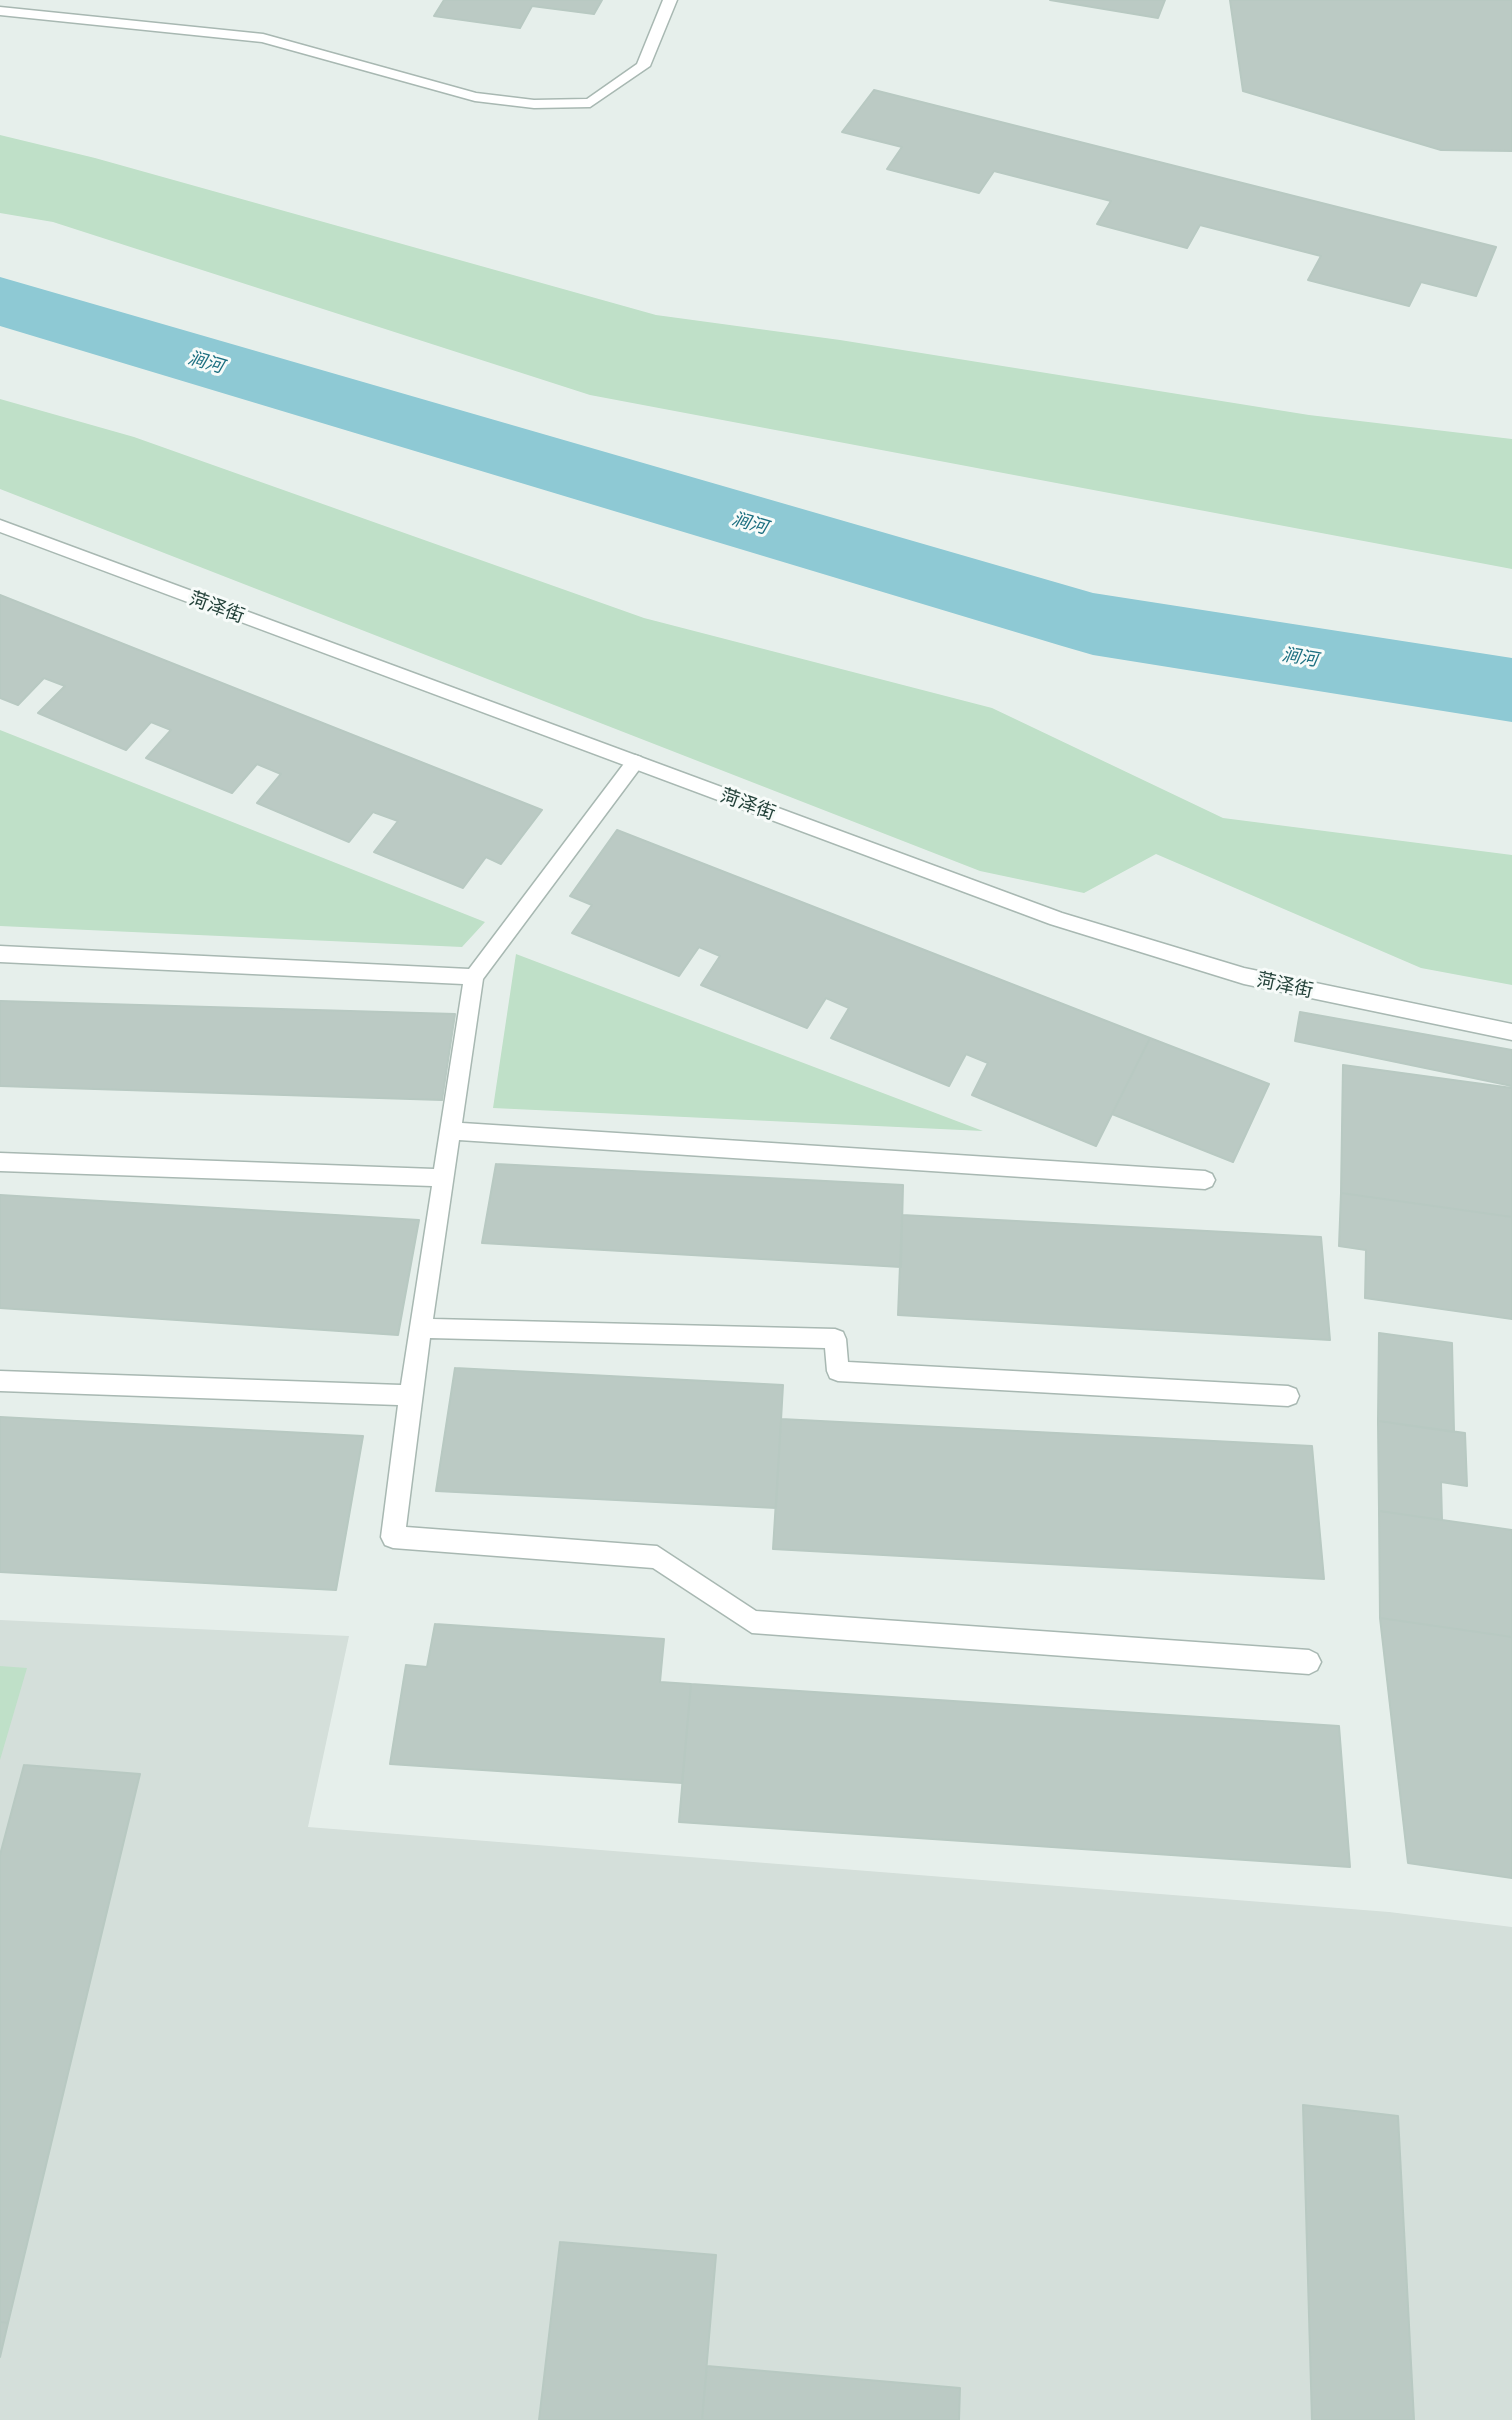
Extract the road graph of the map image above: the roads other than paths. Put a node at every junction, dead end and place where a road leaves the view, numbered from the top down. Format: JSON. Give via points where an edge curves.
{"nodes":[{"id":1,"x":670,"y":0,"type":"edge"},
{"id":2,"x":0,"y":11,"type":"edge"},
{"id":3,"x":0,"y":526,"type":"edge"},
{"id":4,"x":635,"y":762,"type":"junction"},
{"id":5,"x":0,"y":954,"type":"edge"},
{"id":6,"x":474,"y":977,"type":"junction"},
{"id":7,"x":1512,"y":1032,"type":"edge"},
{"id":8,"x":450,"y":1131,"type":"junction"},
{"id":9,"x":0,"y":1162,"type":"edge"},
{"id":10,"x":443,"y":1178,"type":"junction"},
{"id":11,"x":1205,"y":1180,"type":"dead end"},
{"id":12,"x":420,"y":1328,"type":"junction"},
{"id":13,"x":0,"y":1381,"type":"edge"},
{"id":14,"x":411,"y":1395,"type":"junction"},
{"id":15,"x":1288,"y":1396,"type":"dead end"},
{"id":16,"x":1309,"y":1662,"type":"dead end"}],
"edges":[{"from":1,"to":2,"type":"street","via":[[643,66],[590,103],[534,104],[475,97],[263,38]]},
{"from":3,"to":4,"type":"street","name":"菏泽街"},
{"from":4,"to":6,"type":"street"},
{"from":4,"to":7,"type":"street","name":"菏泽街","via":[[1057,919],[1244,976]]},
{"from":5,"to":6,"type":"street"},
{"from":6,"to":8,"type":"street"},
{"from":8,"to":10,"type":"street"},
{"from":8,"to":11,"type":"street"},
{"from":9,"to":10,"type":"street"},
{"from":10,"to":12,"type":"street"},
{"from":12,"to":14,"type":"street"},
{"from":12,"to":15,"type":"street","via":[[835,1339],[838,1371]]},
{"from":13,"to":14,"type":"street"},
{"from":14,"to":16,"type":"street","via":[[393,1537],[657,1557],[752,1622]]}]}
